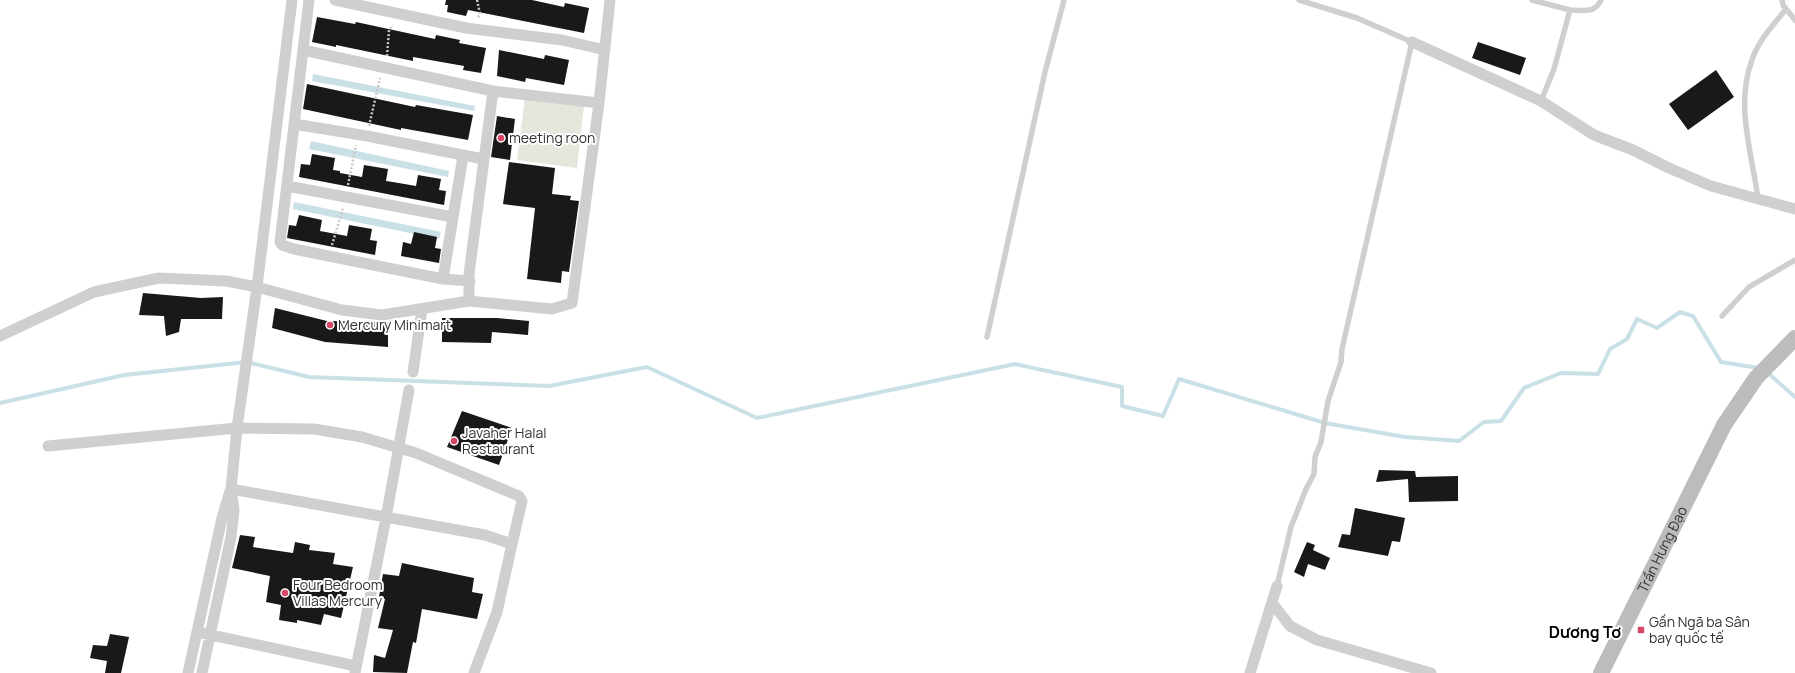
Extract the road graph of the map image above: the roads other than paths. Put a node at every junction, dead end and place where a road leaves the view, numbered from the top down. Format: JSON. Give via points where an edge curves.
{"nodes":[{"id":1,"x":292,"y":0,"type":"edge"},
{"id":2,"x":309,"y":0,"type":"edge"},
{"id":3,"x":335,"y":0,"type":"edge"},
{"id":4,"x":610,"y":0,"type":"edge"},
{"id":5,"x":1064,"y":0,"type":"edge"},
{"id":6,"x":1299,"y":0,"type":"edge"},
{"id":7,"x":1532,"y":0,"type":"edge"},
{"id":8,"x":1601,"y":0,"type":"edge"},
{"id":9,"x":1782,"y":0,"type":"edge"},
{"id":10,"x":1786,"y":9,"type":"junction"},
{"id":11,"x":1570,"y":10,"type":"junction"},
{"id":12,"x":1795,"y":20,"type":"edge"},
{"id":13,"x":1412,"y":42,"type":"junction"},
{"id":14,"x":303,"y":50,"type":"junction"},
{"id":15,"x":605,"y":50,"type":"junction"},
{"id":16,"x":493,"y":91,"type":"junction"},
{"id":17,"x":1541,"y":101,"type":"junction"},
{"id":18,"x":599,"y":103,"type":"junction"},
{"id":19,"x":294,"y":124,"type":"junction"},
{"id":20,"x":463,"y":156,"type":"junction"},
{"id":21,"x":483,"y":159,"type":"junction"},
{"id":22,"x":287,"y":186,"type":"junction"},
{"id":23,"x":1758,"y":199,"type":"junction"},
{"id":24,"x":1795,"y":209,"type":"edge"},
{"id":25,"x":453,"y":217,"type":"junction"},
{"id":26,"x":1795,"y":260,"type":"edge"},
{"id":27,"x":443,"y":278,"type":"junction"},
{"id":28,"x":470,"y":281,"type":"junction"},
{"id":29,"x":258,"y":287,"type":"junction"},
{"id":30,"x":469,"y":301,"type":"junction"},
{"id":31,"x":422,"y":309,"type":"junction"},
{"id":32,"x":1722,"y":316,"type":"dead end"},
{"id":33,"x":0,"y":336,"type":"edge"},
{"id":34,"x":987,"y":337,"type":"dead end"},
{"id":35,"x":1795,"y":338,"type":"edge"},
{"id":36,"x":413,"y":372,"type":"dead end"},
{"id":37,"x":410,"y":390,"type":"dead end"},
{"id":38,"x":237,"y":428,"type":"junction"},
{"id":39,"x":48,"y":446,"type":"dead end"},
{"id":40,"x":398,"y":448,"type":"junction"},
{"id":41,"x":231,"y":489,"type":"junction"},
{"id":42,"x":386,"y":518,"type":"junction"},
{"id":43,"x":512,"y":544,"type":"junction"},
{"id":44,"x":1277,"y":586,"type":"joint"},
{"id":45,"x":1272,"y":603,"type":"junction"},
{"id":46,"x":197,"y":632,"type":"junction"},
{"id":47,"x":209,"y":635,"type":"junction"},
{"id":48,"x":355,"y":670,"type":"edge"},
{"id":49,"x":188,"y":673,"type":"edge"},
{"id":50,"x":202,"y":673,"type":"edge"},
{"id":51,"x":474,"y":673,"type":"edge"},
{"id":52,"x":1250,"y":673,"type":"edge"},
{"id":53,"x":1431,"y":673,"type":"edge"},
{"id":54,"x":1601,"y":673,"type":"edge"}],
"edges":[{"from":1,"to":29,"type":"street"},
{"from":2,"to":14,"type":"street"},
{"from":3,"to":15,"type":"street","via":[[472,28],[562,40]]},
{"from":4,"to":15,"type":"street"},
{"from":5,"to":34,"type":"lane","via":[[1045,72]]},
{"from":6,"to":13,"type":"lane","via":[[1357,18]]},
{"from":7,"to":11,"type":"lane"},
{"from":8,"to":11,"type":"lane","via":[[1592,10]]},
{"from":9,"to":10,"type":"lane"},
{"from":10,"to":12,"type":"lane"},
{"from":10,"to":23,"type":"lane","via":[[1752,59],[1748,78],[1744,107]]},
{"from":11,"to":17,"type":"lane","via":[[1554,69]]},
{"from":13,"to":17,"type":"street"},
{"from":13,"to":44,"type":"lane","via":[[1342,358],[1328,401],[1314,474],[1291,527]]},
{"from":14,"to":16,"type":"street"},
{"from":14,"to":19,"type":"street"},
{"from":15,"to":18,"type":"street"},
{"from":16,"to":18,"type":"street"},
{"from":16,"to":21,"type":"street"},
{"from":17,"to":23,"type":"street","via":[[1594,135],[1711,186]]},
{"from":18,"to":30,"type":"street","via":[[572,302],[552,309]]},
{"from":19,"to":20,"type":"street"},
{"from":19,"to":22,"type":"street"},
{"from":20,"to":21,"type":"street"},
{"from":20,"to":25,"type":"street"},
{"from":21,"to":28,"type":"street"},
{"from":22,"to":25,"type":"street"},
{"from":22,"to":27,"type":"street","via":[[280,242],[282,245]]},
{"from":23,"to":24,"type":"street"},
{"from":25,"to":27,"type":"street"},
{"from":26,"to":32,"type":"lane","via":[[1749,287]]},
{"from":27,"to":28,"type":"street"},
{"from":28,"to":30,"type":"street"},
{"from":29,"to":31,"type":"street","via":[[342,310],[382,315]]},
{"from":29,"to":33,"type":"street","via":[[226,281],[159,278],[94,292]]},
{"from":29,"to":38,"type":"street"},
{"from":30,"to":31,"type":"street"},
{"from":31,"to":36,"type":"street"},
{"from":35,"to":54,"type":"main road","name":"Trần Hưng Đạo","via":[[1756,378],[1724,425]]},
{"from":37,"to":40,"type":"street"},
{"from":38,"to":39,"type":"street"},
{"from":38,"to":40,"type":"street","via":[[314,429],[362,437]]},
{"from":38,"to":41,"type":"street"},
{"from":40,"to":42,"type":"street"},
{"from":40,"to":43,"type":"street","via":[[519,496],[522,501],[521,511]]},
{"from":41,"to":42,"type":"street"},
{"from":41,"to":46,"type":"street","via":[[222,518]]},
{"from":41,"to":47,"type":"street","via":[[234,510],[231,537]]},
{"from":42,"to":43,"type":"street","via":[[485,535]]},
{"from":42,"to":48,"type":"street"},
{"from":43,"to":51,"type":"street","via":[[497,612]]},
{"from":44,"to":45,"type":"street"},
{"from":45,"to":52,"type":"street"},
{"from":45,"to":53,"type":"street","via":[[1290,626],[1317,640]]},
{"from":46,"to":47,"type":"street"},
{"from":46,"to":49,"type":"street"},
{"from":47,"to":48,"type":"street"},
{"from":47,"to":50,"type":"street"}]}
